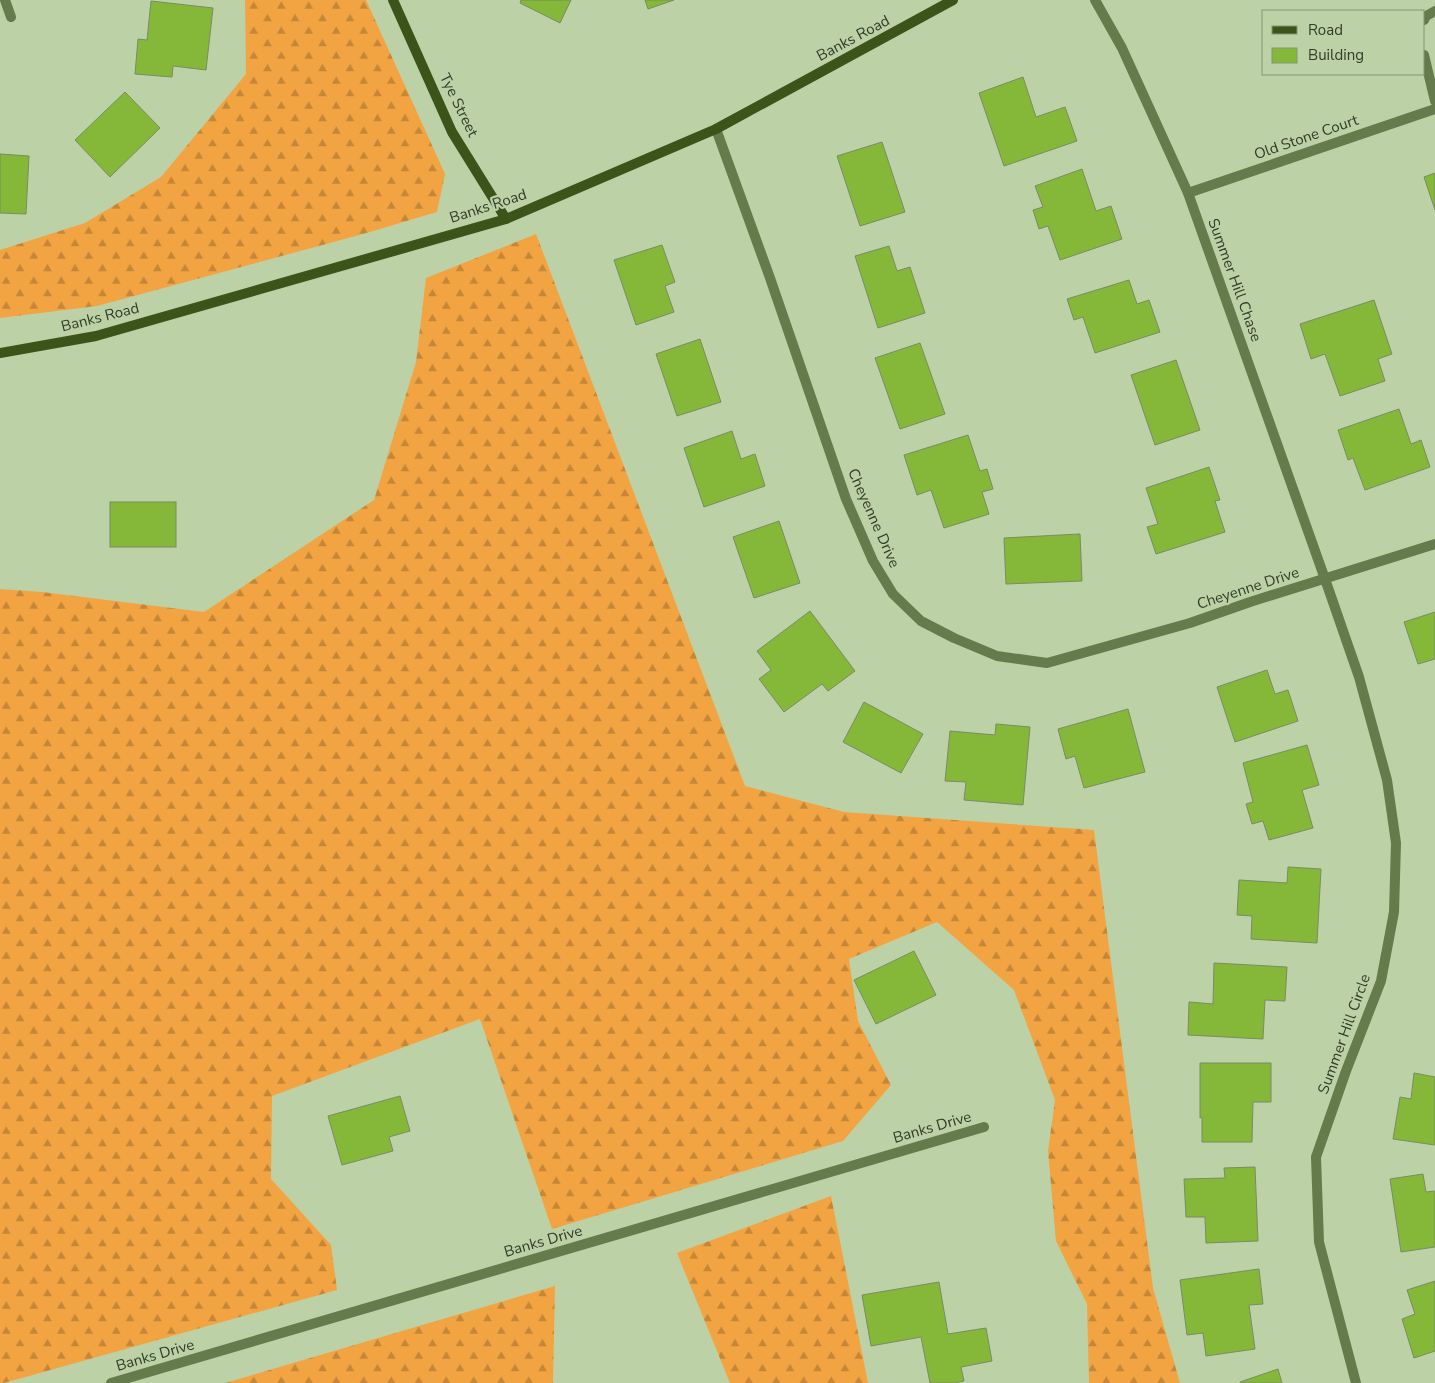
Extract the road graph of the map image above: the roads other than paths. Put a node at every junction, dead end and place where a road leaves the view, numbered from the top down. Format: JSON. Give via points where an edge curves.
{"nodes":[{"id":1,"x":5,"y":0,"type":"edge"},
{"id":2,"x":393,"y":0,"type":"edge"},
{"id":3,"x":953,"y":0,"type":"edge"},
{"id":4,"x":1095,"y":0,"type":"edge"},
{"id":5,"x":1435,"y":11,"type":"edge"},
{"id":6,"x":11,"y":17,"type":"dead end"},
{"id":7,"x":1425,"y":18,"type":"edge"},
{"id":8,"x":1425,"y":60,"type":"edge"},
{"id":9,"x":1435,"y":101,"type":"edge"},
{"id":10,"x":1435,"y":109,"type":"edge"},
{"id":11,"x":716,"y":129,"type":"junction"},
{"id":12,"x":1188,"y":193,"type":"junction"},
{"id":13,"x":506,"y":219,"type":"junction"},
{"id":14,"x":0,"y":354,"type":"edge"},
{"id":15,"x":1435,"y":544,"type":"edge"},
{"id":16,"x":1325,"y":579,"type":"junction"},
{"id":17,"x":984,"y":1127,"type":"dead end"},
{"id":18,"x":111,"y":1383,"type":"edge"},
{"id":19,"x":1356,"y":1383,"type":"edge"}],
"edges":[{"from":1,"to":6,"type":"street"},
{"from":2,"to":13,"type":"street","name":"Tye Street","via":[[452,132]]},
{"from":3,"to":11,"type":"street","name":"Banks Road"},
{"from":4,"to":12,"type":"street","name":"Summer Hill Chase","via":[[1122,48]]},
{"from":5,"to":7,"type":"street"},
{"from":8,"to":9,"type":"street"},
{"from":10,"to":12,"type":"street","name":"Old Stone Court"},
{"from":11,"to":13,"type":"street","name":"Banks Road"},
{"from":11,"to":16,"type":"street","name":"Cheyenne Drive","via":[[846,499],[873,561],[893,594],[921,621],[997,656],[1048,663],[1190,623]]},
{"from":12,"to":16,"type":"street","name":"Summer Hill Chase"},
{"from":13,"to":14,"type":"street","name":"Banks Road","via":[[96,336]]},
{"from":15,"to":16,"type":"street"},
{"from":16,"to":19,"type":"street","name":"Summer Hill Circle","via":[[1359,677],[1387,780],[1396,843],[1394,912],[1381,981],[1316,1157],[1319,1242]]},
{"from":17,"to":18,"type":"street","name":"Banks Drive"}]}
